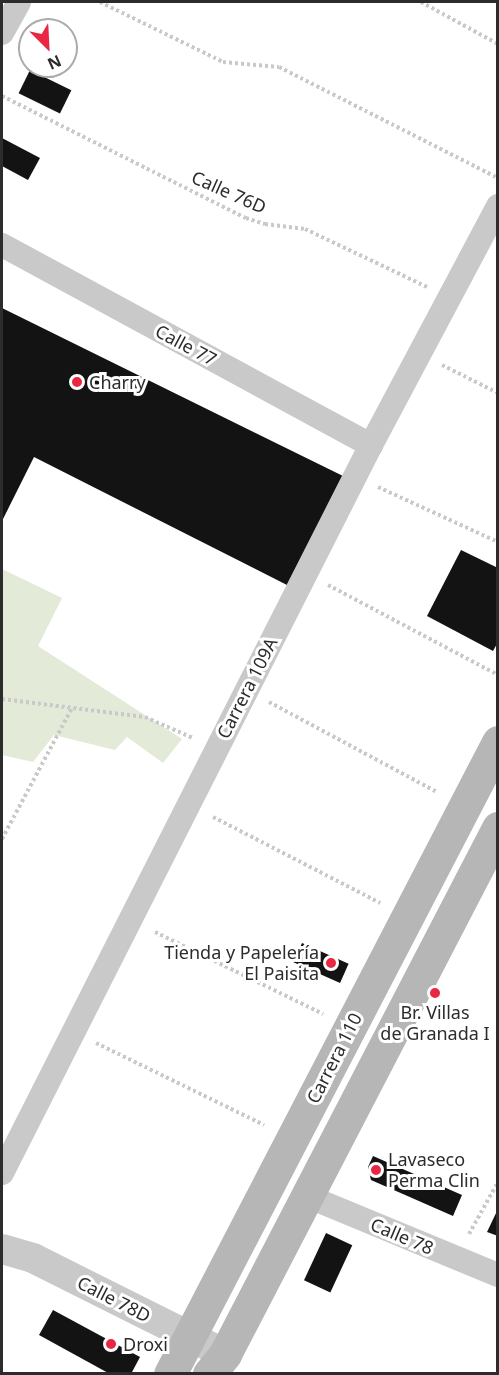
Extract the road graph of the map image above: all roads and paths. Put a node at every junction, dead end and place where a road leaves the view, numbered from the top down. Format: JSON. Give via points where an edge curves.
{"nodes":[{"id":1,"x":19,"y":2,"type":"edge"},
{"id":2,"x":100,"y":2,"type":"edge"},
{"id":3,"x":421,"y":2,"type":"edge"},
{"id":4,"x":2,"y":33,"type":"edge"},
{"id":5,"x":498,"y":44,"type":"edge"},
{"id":6,"x":2,"y":96,"type":"edge"},
{"id":7,"x":498,"y":178,"type":"edge"},
{"id":8,"x":498,"y":206,"type":"edge"},
{"id":9,"x":2,"y":245,"type":"edge"},
{"id":10,"x":449,"y":297,"type":"junction"},
{"id":11,"x":420,"y":354,"type":"junction"},
{"id":12,"x":498,"y":393,"type":"edge"},
{"id":13,"x":371,"y":446,"type":"junction"},
{"id":14,"x":355,"y":476,"type":"junction"},
{"id":15,"x":498,"y":542,"type":"edge"},
{"id":16,"x":306,"y":573,"type":"junction"},
{"id":17,"x":498,"y":675,"type":"edge"},
{"id":18,"x":246,"y":690,"type":"junction"},
{"id":19,"x":2,"y":699,"type":"edge"},
{"id":20,"x":72,"y":708,"type":"junction"},
{"id":21,"x":498,"y":742,"type":"edge"},
{"id":22,"x":217,"y":748,"type":"junction"},
{"id":23,"x":445,"y":797,"type":"dead end"},
{"id":24,"x":189,"y":804,"type":"junction"},
{"id":25,"x":498,"y":828,"type":"edge"},
{"id":26,"x":2,"y":839,"type":"edge"},
{"id":27,"x":390,"y":909,"type":"dead end"},
{"id":28,"x":130,"y":920,"type":"junction"},
{"id":29,"x":325,"y":1015,"type":"dead end"},
{"id":30,"x":73,"y":1032,"type":"junction"},
{"id":31,"x":275,"y":1130,"type":"dead end"},
{"id":32,"x":2,"y":1173,"type":"edge"},
{"id":33,"x":498,"y":1182,"type":"edge"},
{"id":34,"x":307,"y":1196,"type":"junction"},
{"id":35,"x":2,"y":1249,"type":"edge"},
{"id":36,"x":456,"y":1258,"type":"junction"},
{"id":37,"x":498,"y":1275,"type":"edge"},
{"id":38,"x":189,"y":1336,"type":"junction"},
{"id":39,"x":216,"y":1367,"type":"edge"},
{"id":40,"x":170,"y":1374,"type":"edge"}],
"edges":[{"from":1,"to":4,"type":"street"},
{"from":2,"to":7,"type":"path","via":[[223,62],[279,67]]},
{"from":3,"to":5,"type":"path"},
{"from":6,"to":10,"type":"path","name":"Calle 76D","via":[[246,218],[305,229]]},
{"from":8,"to":10,"type":"street","name":"Carrera 109A"},
{"from":9,"to":13,"type":"street","name":"Calle 77"},
{"from":10,"to":11,"type":"street","name":"Carrera 109A"},
{"from":11,"to":12,"type":"path"},
{"from":11,"to":13,"type":"street","name":"Carrera 109A"},
{"from":13,"to":14,"type":"street","name":"Carrera 109A"},
{"from":14,"to":15,"type":"path"},
{"from":14,"to":16,"type":"street","name":"Carrera 109A"},
{"from":16,"to":17,"type":"path"},
{"from":16,"to":18,"type":"street","name":"Carrera 109A"},
{"from":18,"to":22,"type":"street","name":"Carrera 109A"},
{"from":18,"to":23,"type":"path"},
{"from":19,"to":20,"type":"path"},
{"from":20,"to":22,"type":"path","via":[[145,717]]},
{"from":20,"to":26,"type":"path"},
{"from":21,"to":38,"type":"main road","name":"Carrera 110"},
{"from":22,"to":24,"type":"street","name":"Carrera 109A"},
{"from":24,"to":27,"type":"path"},
{"from":24,"to":28,"type":"street","name":"Carrera 109A"},
{"from":25,"to":34,"type":"main road"},
{"from":28,"to":29,"type":"path"},
{"from":28,"to":30,"type":"street","name":"Carrera 109A"},
{"from":30,"to":31,"type":"path"},
{"from":30,"to":32,"type":"street","name":"Carrera 109A"},
{"from":33,"to":36,"type":"path"},
{"from":34,"to":36,"type":"street","name":"Calle 78"},
{"from":34,"to":39,"type":"main road"},
{"from":35,"to":38,"type":"street","name":"Calle 78D","via":[[33,1258]]},
{"from":36,"to":37,"type":"street","name":"Calle 78"},
{"from":38,"to":39,"type":"street","name":"Calle 78D"},
{"from":38,"to":40,"type":"main road","name":"Carrera 110"}]}
